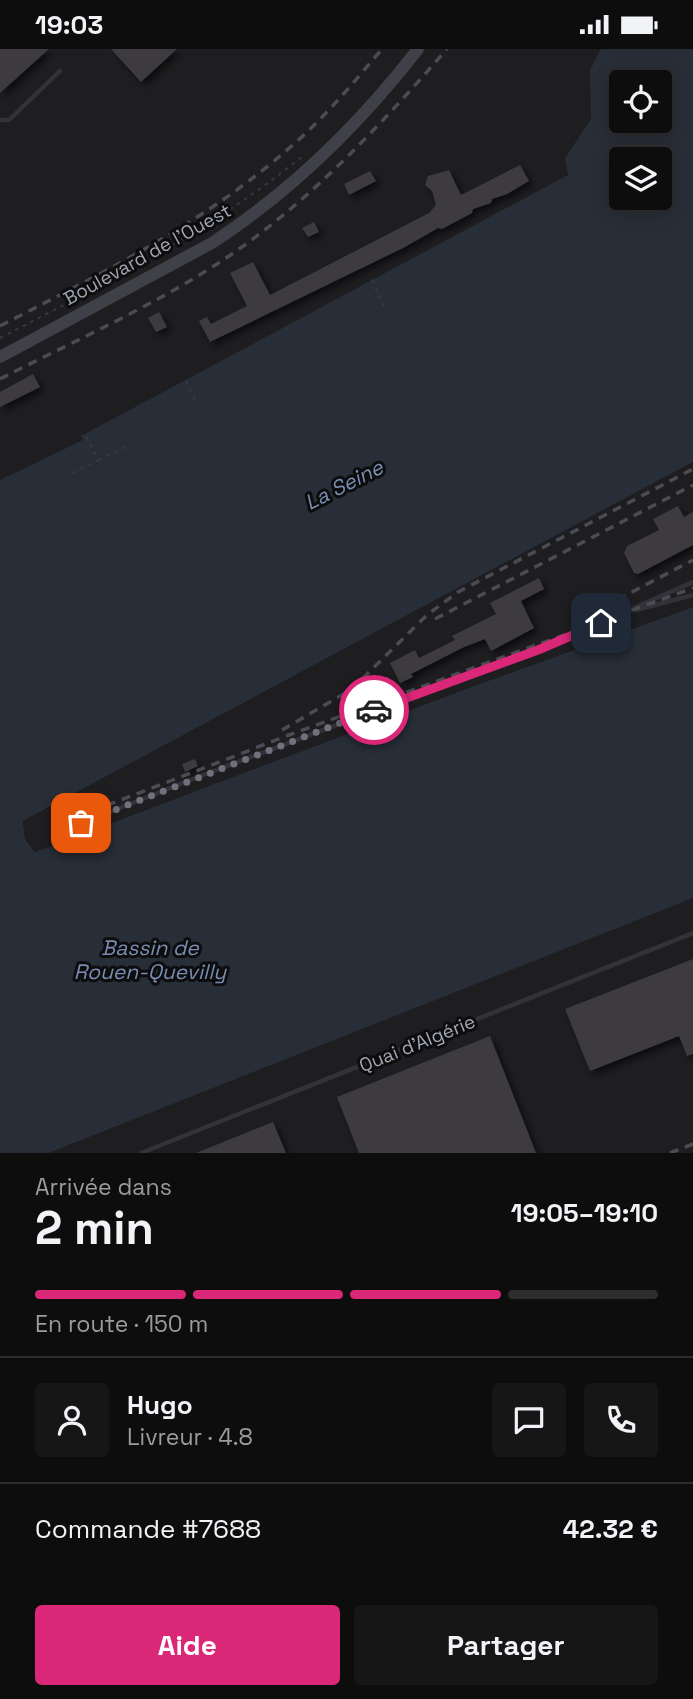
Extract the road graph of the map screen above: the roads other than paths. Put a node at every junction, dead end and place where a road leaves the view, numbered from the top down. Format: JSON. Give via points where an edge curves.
{"nodes":[{"id":1,"x":418,"y":49,"type":"edge"},
{"id":2,"x":60,"y":71,"type":"dead end"},
{"id":3,"x":0,"y":120,"type":"edge"},
{"id":4,"x":0,"y":357,"type":"edge"},
{"id":5,"x":693,"y":582,"type":"edge"},
{"id":6,"x":693,"y":595,"type":"edge"},
{"id":7,"x":621,"y":614,"type":"junction"},
{"id":8,"x":57,"y":833,"type":"dead end"},
{"id":9,"x":693,"y":933,"type":"edge"},
{"id":10,"x":141,"y":1153,"type":"edge"}],
"edges":[{"from":1,"to":4,"type":"main road","name":"Boulevard de l'Ouest","via":[[324,156],[242,223]]},
{"from":2,"to":3,"type":"lane","via":[[9,120]]},
{"from":5,"to":7,"type":"lane"},
{"from":6,"to":7,"type":"lane"},
{"from":7,"to":8,"type":"lane","via":[[538,650]]},
{"from":9,"to":10,"type":"lane","name":"Quai d'Algérie"}]}
